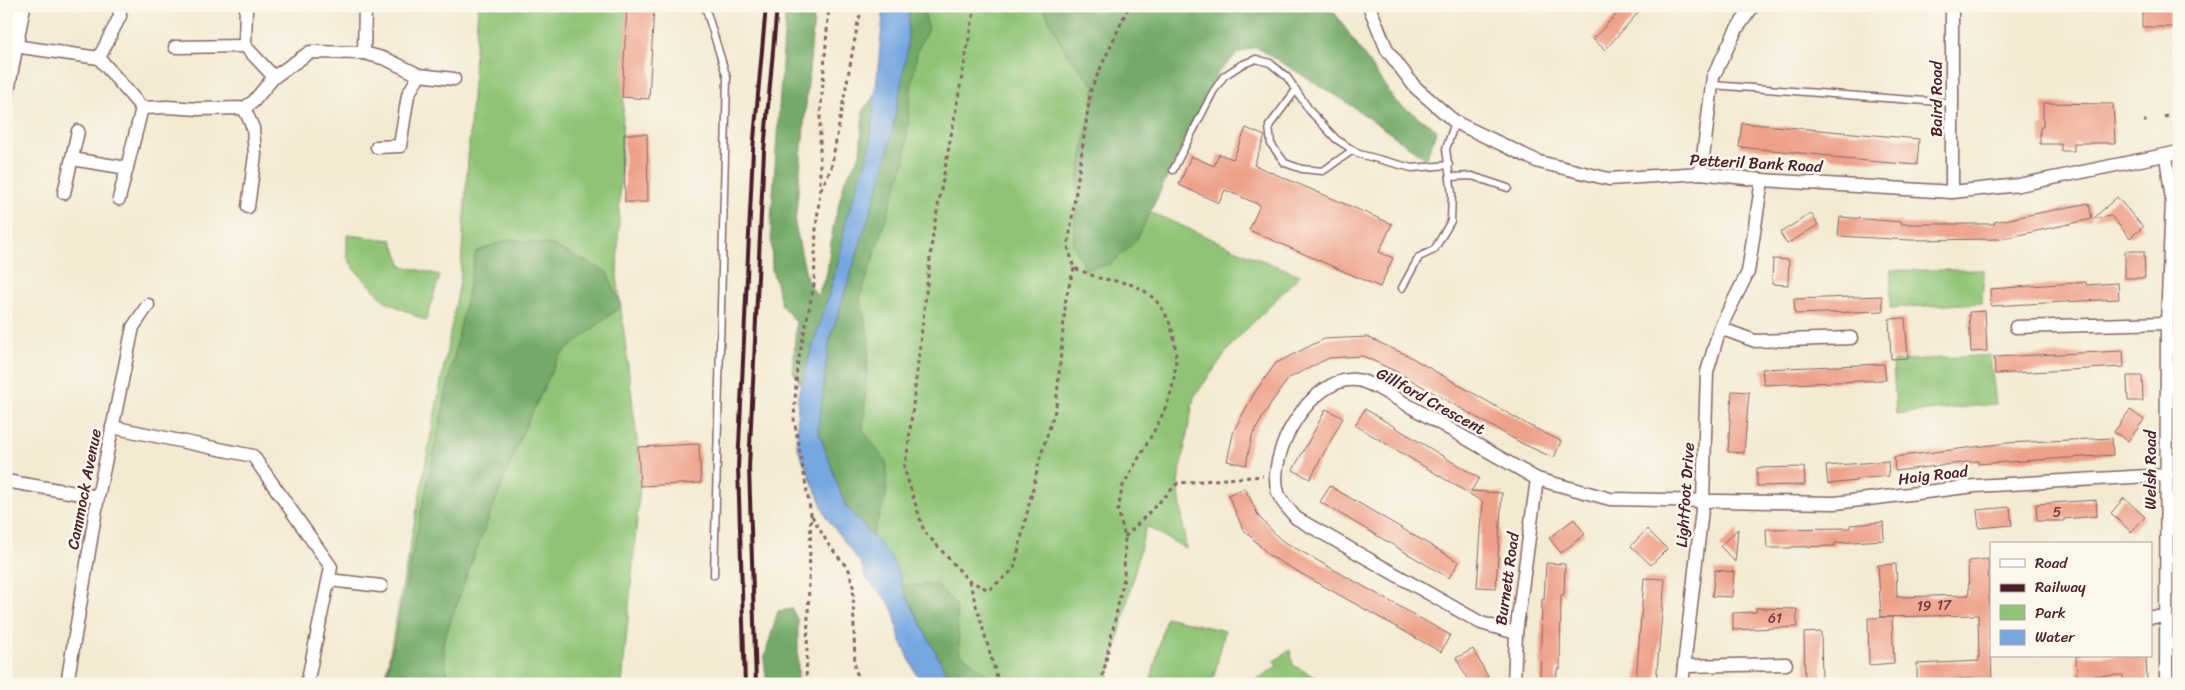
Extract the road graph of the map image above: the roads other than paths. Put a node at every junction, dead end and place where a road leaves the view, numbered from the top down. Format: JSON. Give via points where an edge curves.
{"nodes":[{"id":1,"x":22,"y":6,"type":"edge"},
{"id":2,"x":119,"y":6,"type":"edge"},
{"id":3,"x":246,"y":6,"type":"edge"},
{"id":4,"x":365,"y":6,"type":"edge"},
{"id":5,"x":705,"y":6,"type":"edge"},
{"id":6,"x":1370,"y":6,"type":"edge"},
{"id":7,"x":1752,"y":6,"type":"edge"},
{"id":8,"x":1952,"y":6,"type":"edge"},
{"id":9,"x":14,"y":46,"type":"junction"},
{"id":10,"x":245,"y":46,"type":"junction"},
{"id":11,"x":175,"y":47,"type":"dead end"},
{"id":12,"x":364,"y":53,"type":"junction"},
{"id":13,"x":99,"y":58,"type":"junction"},
{"id":14,"x":419,"y":75,"type":"junction"},
{"id":15,"x":274,"y":77,"type":"junction"},
{"id":16,"x":454,"y":79,"type":"dead end"},
{"id":17,"x":1712,"y":85,"type":"junction"},
{"id":18,"x":1296,"y":90,"type":"junction"},
{"id":19,"x":6,"y":91,"type":"edge"},
{"id":20,"x":1952,"y":103,"type":"junction"},
{"id":21,"x":142,"y":108,"type":"junction"},
{"id":22,"x":244,"y":108,"type":"junction"},
{"id":23,"x":1455,"y":122,"type":"junction"},
{"id":24,"x":78,"y":130,"type":"dead end"},
{"id":25,"x":377,"y":147,"type":"dead end"},
{"id":26,"x":1353,"y":150,"type":"junction"},
{"id":27,"x":2179,"y":152,"type":"edge"},
{"id":28,"x":2166,"y":156,"type":"junction"},
{"id":29,"x":72,"y":159,"type":"junction"},
{"id":30,"x":1449,"y":166,"type":"junction"},
{"id":31,"x":127,"y":168,"type":"junction"},
{"id":32,"x":1173,"y":170,"type":"dead end"},
{"id":33,"x":1701,"y":174,"type":"junction"},
{"id":34,"x":1450,"y":177,"type":"junction"},
{"id":35,"x":1762,"y":180,"type":"junction"},
{"id":36,"x":1508,"y":188,"type":"dead end"},
{"id":37,"x":1952,"y":192,"type":"junction"},
{"id":38,"x":64,"y":193,"type":"dead end"},
{"id":39,"x":119,"y":199,"type":"dead end"},
{"id":40,"x":248,"y":207,"type":"dead end"},
{"id":41,"x":1402,"y":288,"type":"dead end"},
{"id":42,"x":148,"y":305,"type":"dead end"},
{"id":43,"x":2167,"y":323,"type":"junction"},
{"id":44,"x":1720,"y":328,"type":"junction"},
{"id":45,"x":2016,"y":328,"type":"dead end"},
{"id":46,"x":1851,"y":338,"type":"dead end"},
{"id":47,"x":112,"y":427,"type":"junction"},
{"id":48,"x":2167,"y":475,"type":"junction"},
{"id":49,"x":1537,"y":479,"type":"junction"},
{"id":50,"x":6,"y":481,"type":"edge"},
{"id":51,"x":98,"y":497,"type":"junction"},
{"id":52,"x":1703,"y":501,"type":"junction"},
{"id":53,"x":714,"y":575,"type":"dead end"},
{"id":54,"x":329,"y":580,"type":"junction"},
{"id":55,"x":381,"y":586,"type":"dead end"},
{"id":56,"x":2152,"y":617,"type":"edge"},
{"id":57,"x":2166,"y":617,"type":"junction"},
{"id":58,"x":1516,"y":633,"type":"junction"},
{"id":59,"x":1786,"y":664,"type":"dead end"},
{"id":60,"x":1684,"y":666,"type":"junction"},
{"id":61,"x":67,"y":684,"type":"edge"},
{"id":62,"x":307,"y":684,"type":"edge"},
{"id":63,"x":1514,"y":684,"type":"edge"},
{"id":64,"x":1682,"y":684,"type":"edge"},
{"id":65,"x":2166,"y":684,"type":"edge"}],
"edges":[{"from":1,"to":9,"type":"street"},
{"from":2,"to":13,"type":"street","via":[[120,16]]},
{"from":3,"to":10,"type":"street"},
{"from":4,"to":12,"type":"street"},
{"from":5,"to":53,"type":"lane","via":[[727,78]]},
{"from":6,"to":23,"type":"street","name":"Petteril Bank Road","via":[[1387,50],[1415,87]]},
{"from":7,"to":17,"type":"street","via":[[1736,30]]},
{"from":8,"to":20,"type":"street","name":"Baird Road"},
{"from":9,"to":13,"type":"street"},
{"from":9,"to":19,"type":"street"},
{"from":10,"to":11,"type":"street"},
{"from":10,"to":15,"type":"street"},
{"from":12,"to":14,"type":"street","via":[[386,59]]},
{"from":12,"to":15,"type":"street","via":[[310,52]]},
{"from":13,"to":21,"type":"street"},
{"from":14,"to":16,"type":"street"},
{"from":14,"to":25,"type":"street","via":[[408,95],[400,146]]},
{"from":15,"to":22,"type":"street"},
{"from":17,"to":20,"type":"lane"},
{"from":17,"to":33,"type":"street"},
{"from":18,"to":26,"type":"lane","via":[[1310,112],[1336,140]]},
{"from":18,"to":26,"type":"lane","via":[[1269,126],[1271,144],[1285,163],[1323,171]]},
{"from":18,"to":32,"type":"lane","via":[[1287,77],[1270,63],[1256,59],[1224,76]]},
{"from":20,"to":37,"type":"street","name":"Baird Road"},
{"from":21,"to":22,"type":"street"},
{"from":21,"to":31,"type":"street"},
{"from":22,"to":40,"type":"street","via":[[254,128],[255,155]]},
{"from":23,"to":30,"type":"lane","via":[[1446,148]]},
{"from":23,"to":33,"type":"street","name":"Petteril Bank Road","via":[[1539,162],[1609,179]]},
{"from":24,"to":29,"type":"street"},
{"from":26,"to":30,"type":"lane","via":[[1380,161],[1412,168]]},
{"from":27,"to":28,"type":"street","name":"Petteril Bank Road"},
{"from":28,"to":37,"type":"street","name":"Petteril Bank Road","via":[[2019,185]]},
{"from":28,"to":43,"type":"street","name":"Welsh Road","via":[[2172,200]]},
{"from":29,"to":31,"type":"street"},
{"from":29,"to":38,"type":"street"},
{"from":30,"to":34,"type":"lane"},
{"from":31,"to":39,"type":"street"},
{"from":33,"to":35,"type":"street","name":"Petteril Bank Road"},
{"from":34,"to":36,"type":"lane","via":[[1472,176]]},
{"from":34,"to":41,"type":"lane","via":[[1451,221],[1434,250],[1419,257]]},
{"from":35,"to":37,"type":"street","name":"Petteril Bank Road"},
{"from":35,"to":44,"type":"street","name":"Lightfoot Drive","via":[[1748,272]]},
{"from":42,"to":47,"type":"street","name":"Cammock Avenue","via":[[133,327]]},
{"from":43,"to":45,"type":"street"},
{"from":43,"to":48,"type":"street","name":"Welsh Road"},
{"from":44,"to":46,"type":"street","via":[[1755,341]]},
{"from":44,"to":52,"type":"street","name":"Lightfoot Drive","via":[[1707,372]]},
{"from":47,"to":51,"type":"street","name":"Cammock Avenue"},
{"from":47,"to":54,"type":"street","via":[[253,456],[332,567]]},
{"from":48,"to":52,"type":"street","name":"Haig Road","via":[[1975,486],[1836,504]]},
{"from":48,"to":57,"type":"street","name":"Welsh Road"},
{"from":49,"to":52,"type":"street","name":"Gillford Crescent","via":[[1610,499]]},
{"from":49,"to":58,"type":"street","name":"Burnett Road"},
{"from":49,"to":58,"type":"street","name":"Gillford Crescent","via":[[1378,388],[1356,380],[1321,390],[1309,402],[1282,446],[1277,461],[1278,493],[1296,518],[1481,623]]},
{"from":50,"to":51,"type":"street"},
{"from":51,"to":61,"type":"street","name":"Cammock Avenue"},
{"from":52,"to":60,"type":"street","name":"Lightfoot Drive"},
{"from":54,"to":55,"type":"street"},
{"from":54,"to":62,"type":"street"},
{"from":56,"to":57,"type":"street"},
{"from":57,"to":65,"type":"street","name":"Welsh Road"},
{"from":58,"to":63,"type":"street","name":"Burnett Road"},
{"from":59,"to":60,"type":"street"},
{"from":60,"to":64,"type":"street","name":"Lightfoot Drive"}]}
